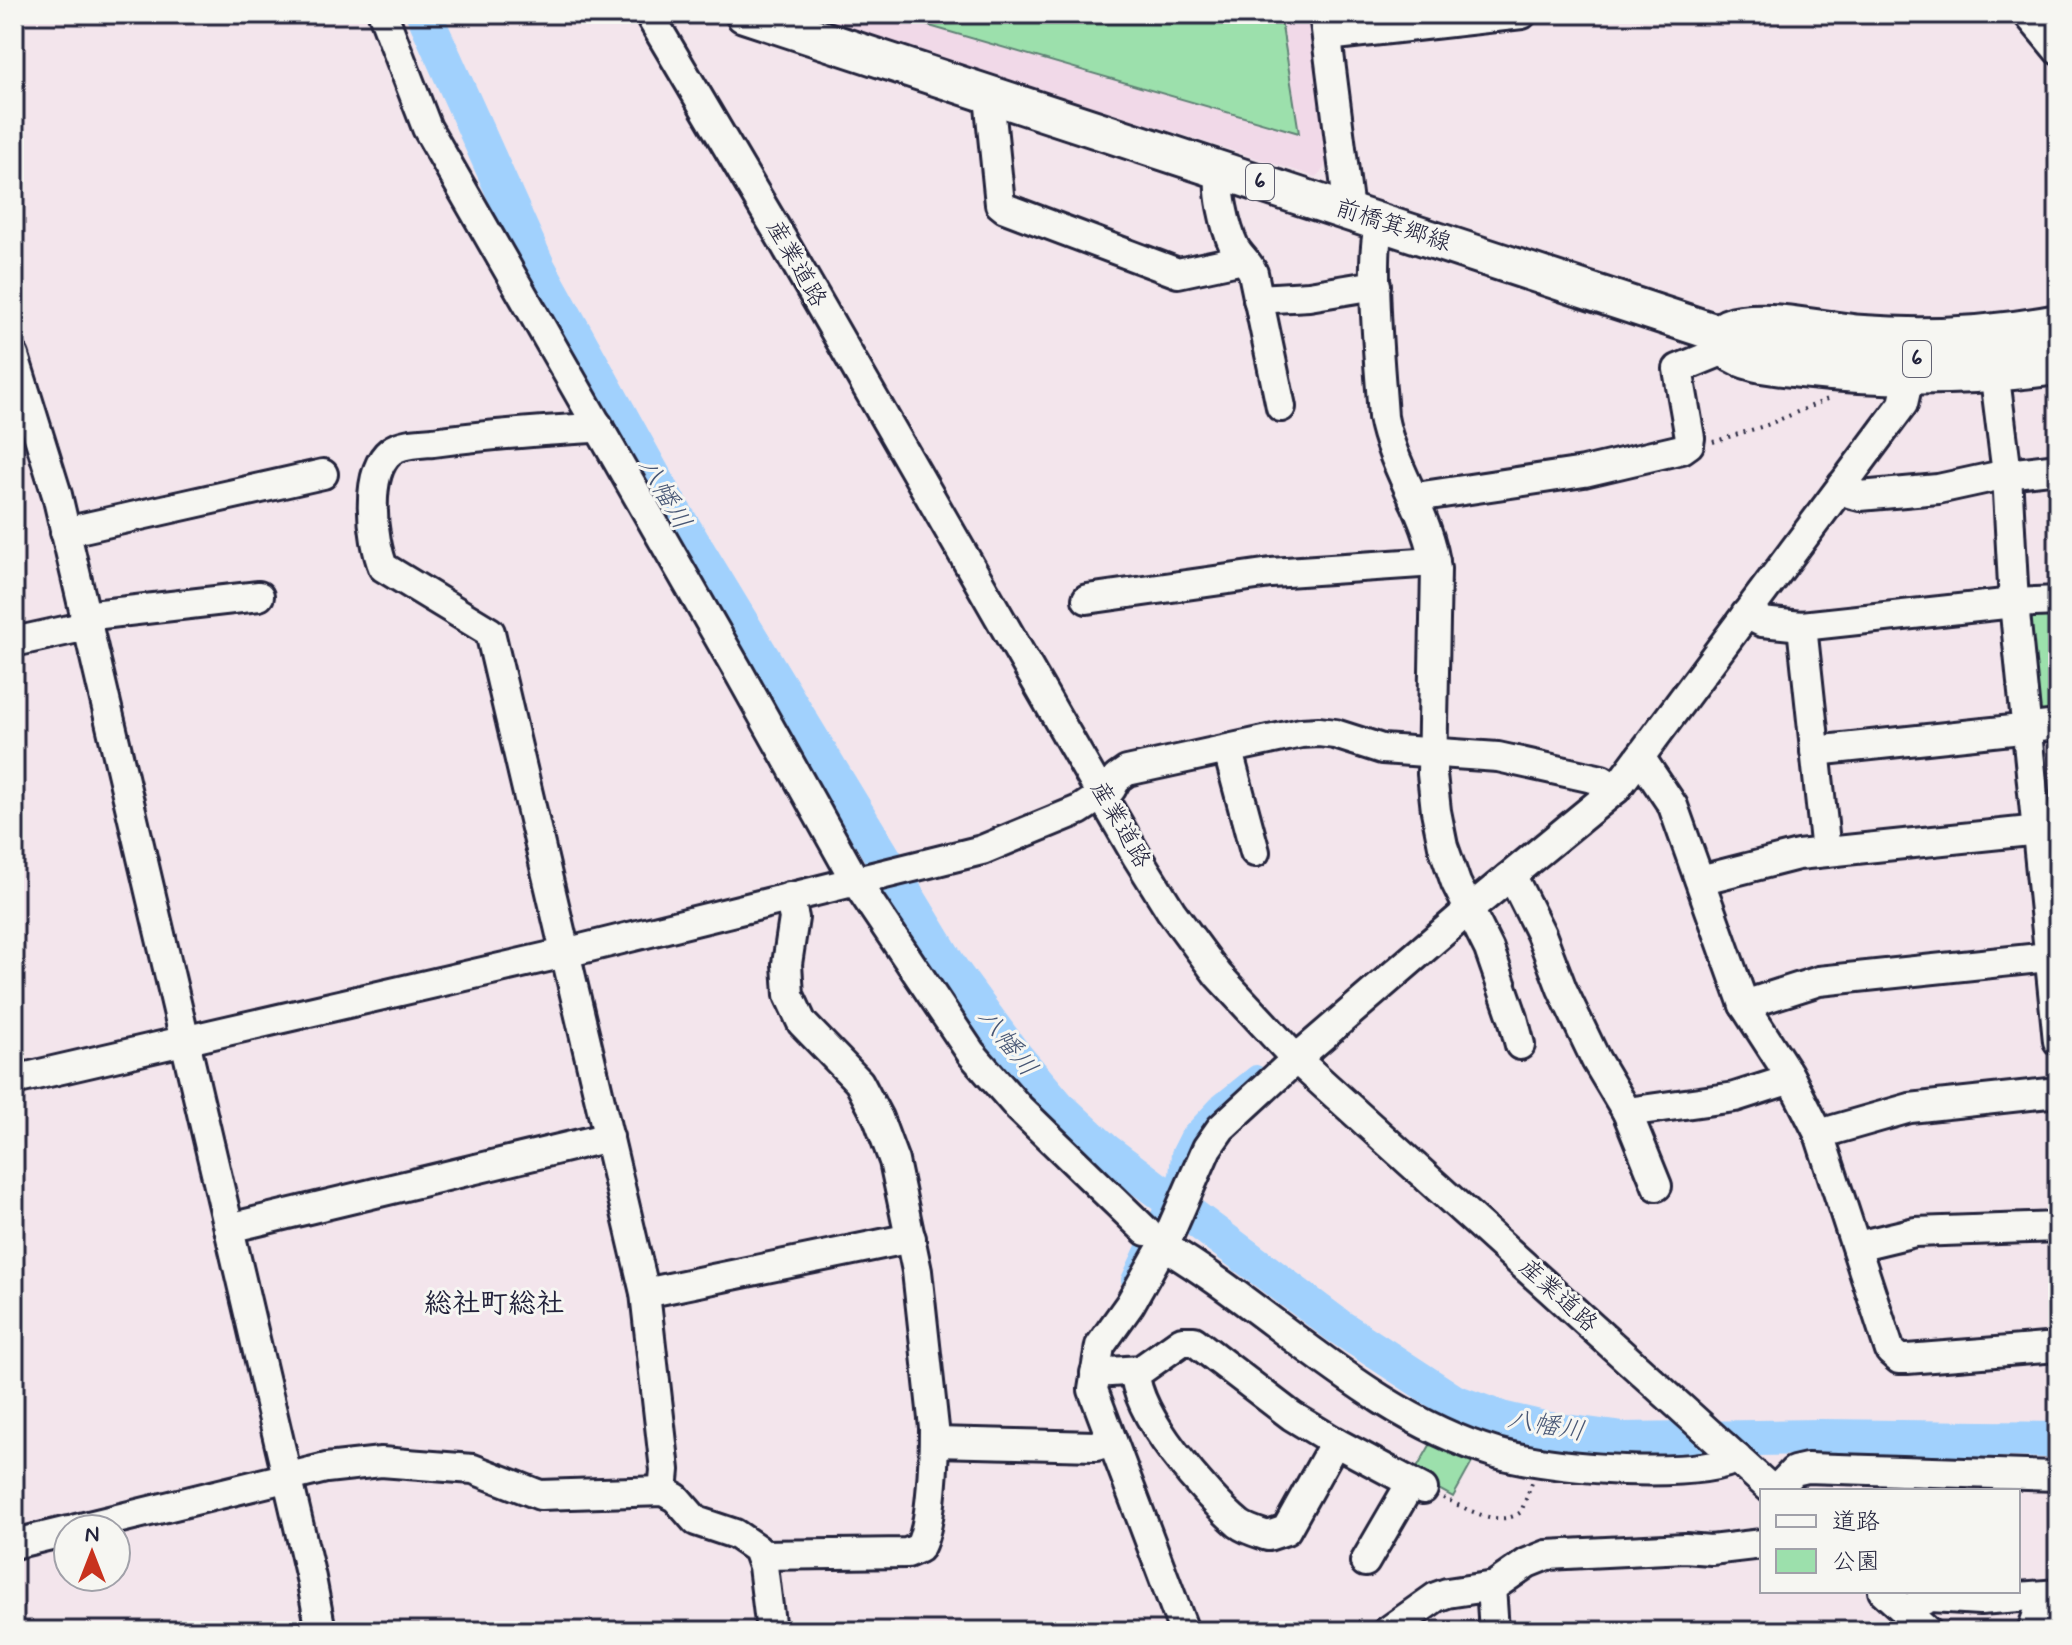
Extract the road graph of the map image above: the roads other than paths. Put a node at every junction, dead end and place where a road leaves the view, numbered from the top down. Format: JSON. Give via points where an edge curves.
{"nodes":[{"id":1,"x":383,"y":14,"type":"edge"},
{"id":2,"x":649,"y":14,"type":"edge"},
{"id":3,"x":744,"y":14,"type":"edge"},
{"id":4,"x":1522,"y":14,"type":"edge"},
{"id":5,"x":2028,"y":14,"type":"edge"},
{"id":6,"x":1326,"y":25,"type":"edge"},
{"id":7,"x":2058,"y":50,"type":"edge"},
{"id":8,"x":993,"y":95,"type":"junction"},
{"id":9,"x":1222,"y":170,"type":"junction"},
{"id":10,"x":1365,"y":216,"type":"junction"},
{"id":11,"x":1240,"y":256,"type":"junction"},
{"id":12,"x":1376,"y":285,"type":"junction"},
{"id":13,"x":1258,"y":299,"type":"junction"},
{"id":14,"x":1718,"y":341,"type":"junction"},
{"id":15,"x":2057,"y":346,"type":"edge"},
{"id":16,"x":14,"y":356,"type":"edge"},
{"id":17,"x":1995,"y":378,"type":"junction"},
{"id":18,"x":1908,"y":382,"type":"junction"},
{"id":19,"x":1281,"y":407,"type":"dead end"},
{"id":20,"x":598,"y":425,"type":"junction"},
{"id":21,"x":2058,"y":468,"type":"edge"},
{"id":22,"x":323,"y":474,"type":"dead end"},
{"id":23,"x":2007,"y":474,"type":"junction"},
{"id":24,"x":1842,"y":485,"type":"junction"},
{"id":25,"x":1414,"y":500,"type":"junction"},
{"id":26,"x":65,"y":532,"type":"junction"},
{"id":27,"x":1435,"y":562,"type":"junction"},
{"id":28,"x":259,"y":596,"type":"dead end"},
{"id":29,"x":1087,"y":599,"type":"dead end"},
{"id":30,"x":2058,"y":601,"type":"edge"},
{"id":31,"x":2014,"y":603,"type":"junction"},
{"id":32,"x":1746,"y":614,"type":"junction"},
{"id":33,"x":86,"y":621,"type":"junction"},
{"id":34,"x":1802,"y":626,"type":"junction"},
{"id":35,"x":14,"y":642,"type":"edge"},
{"id":36,"x":2058,"y":725,"type":"edge"},
{"id":37,"x":2027,"y":728,"type":"junction"},
{"id":38,"x":1228,"y":751,"type":"junction"},
{"id":39,"x":1815,"y":751,"type":"junction"},
{"id":40,"x":1434,"y":754,"type":"junction"},
{"id":41,"x":1640,"y":757,"type":"junction"},
{"id":42,"x":1616,"y":789,"type":"junction"},
{"id":43,"x":1102,"y":796,"type":"junction"},
{"id":44,"x":2047,"y":829,"type":"edge"},
{"id":45,"x":1255,"y":852,"type":"dead end"},
{"id":46,"x":1826,"y":852,"type":"junction"},
{"id":47,"x":1508,"y":878,"type":"junction"},
{"id":48,"x":860,"y":880,"type":"junction"},
{"id":49,"x":1700,"y":880,"type":"junction"},
{"id":50,"x":789,"y":897,"type":"junction"},
{"id":51,"x":1470,"y":909,"type":"junction"},
{"id":52,"x":565,"y":953,"type":"junction"},
{"id":53,"x":2054,"y":957,"type":"edge"},
{"id":54,"x":1744,"y":1005,"type":"junction"},
{"id":55,"x":186,"y":1041,"type":"junction"},
{"id":56,"x":2058,"y":1041,"type":"edge"},
{"id":57,"x":1520,"y":1045,"type":"dead end"},
{"id":58,"x":1296,"y":1059,"type":"junction"},
{"id":59,"x":1791,"y":1079,"type":"junction"},
{"id":60,"x":14,"y":1080,"type":"edge"},
{"id":61,"x":2058,"y":1092,"type":"edge"},
{"id":62,"x":1627,"y":1112,"type":"junction"},
{"id":63,"x":1819,"y":1134,"type":"junction"},
{"id":64,"x":609,"y":1137,"type":"junction"},
{"id":65,"x":1657,"y":1186,"type":"dead end"},
{"id":66,"x":2058,"y":1227,"type":"edge"},
{"id":67,"x":229,"y":1228,"type":"junction"},
{"id":68,"x":911,"y":1238,"type":"junction"},
{"id":69,"x":1159,"y":1238,"type":"junction"},
{"id":70,"x":1857,"y":1246,"type":"junction"},
{"id":71,"x":645,"y":1293,"type":"junction"},
{"id":72,"x":2058,"y":1347,"type":"edge"},
{"id":73,"x":1135,"y":1371,"type":"junction"},
{"id":74,"x":1095,"y":1373,"type":"junction"},
{"id":75,"x":1110,"y":1441,"type":"junction"},
{"id":76,"x":934,"y":1442,"type":"junction"},
{"id":77,"x":1335,"y":1442,"type":"junction"},
{"id":78,"x":1737,"y":1458,"type":"junction"},
{"id":79,"x":2058,"y":1476,"type":"edge"},
{"id":80,"x":287,"y":1478,"type":"junction"},
{"id":81,"x":1772,"y":1489,"type":"edge"},
{"id":82,"x":1776,"y":1489,"type":"edge"},
{"id":83,"x":663,"y":1491,"type":"junction"},
{"id":84,"x":132,"y":1515,"type":"edge"},
{"id":85,"x":52,"y":1535,"type":"edge"},
{"id":86,"x":14,"y":1544,"type":"edge"},
{"id":87,"x":1760,"y":1544,"type":"edge"},
{"id":88,"x":760,"y":1555,"type":"junction"},
{"id":89,"x":1365,"y":1562,"type":"dead end"},
{"id":90,"x":1491,"y":1587,"type":"junction"},
{"id":91,"x":1885,"y":1593,"type":"edge"},
{"id":92,"x":2051,"y":1595,"type":"edge"},
{"id":93,"x":1917,"y":1622,"type":"edge"},
{"id":94,"x":321,"y":1631,"type":"edge"},
{"id":95,"x":771,"y":1631,"type":"edge"},
{"id":96,"x":1184,"y":1631,"type":"edge"},
{"id":97,"x":1388,"y":1631,"type":"edge"},
{"id":98,"x":1494,"y":1631,"type":"edge"},
{"id":99,"x":2032,"y":1631,"type":"edge"}],
"edges":[{"from":1,"to":20,"type":"street","via":[[427,128]]},
{"from":2,"to":43,"type":"street","name":"産業道路"},
{"from":3,"to":8,"type":"main road","name":"前橋箕郷線","number":"6"},
{"from":4,"to":6,"type":"street"},
{"from":5,"to":7,"type":"street"},
{"from":6,"to":10,"type":"street"},
{"from":8,"to":9,"type":"main road","name":"前橋箕郷線","number":"6"},
{"from":8,"to":11,"type":"street","via":[[1000,204],[1005,208],[1178,273]]},
{"from":9,"to":10,"type":"main road","name":"前橋箕郷線","number":"6"},
{"from":9,"to":11,"type":"street","via":[[1218,183]]},
{"from":10,"to":12,"type":"street","via":[[1376,235]]},
{"from":10,"to":14,"type":"main road","name":"前橋箕郷線","number":"6"},
{"from":11,"to":13,"type":"street","via":[[1251,268]]},
{"from":12,"to":13,"type":"street"},
{"from":12,"to":25,"type":"street","via":[[1383,417]]},
{"from":13,"to":19,"type":"street"},
{"from":14,"to":15,"type":"main road","name":"前橋箕郷線","number":"6","via":[[1900,359],[1990,357]]},
{"from":14,"to":18,"type":"street","via":[[1742,362],[1759,367]]},
{"from":14,"to":25,"type":"street","via":[[1678,369],[1689,444],[1682,449],[1584,472]]},
{"from":15,"to":17,"type":"street"},
{"from":16,"to":26,"type":"street"},
{"from":17,"to":18,"type":"street"},
{"from":17,"to":23,"type":"street"},
{"from":18,"to":24,"type":"street","via":[[1903,404]]},
{"from":20,"to":48,"type":"street"},
{"from":20,"to":52,"type":"street","via":[[398,447],[380,464],[375,479],[375,535],[383,567],[490,632]]},
{"from":21,"to":23,"type":"street"},
{"from":22,"to":26,"type":"street"},
{"from":23,"to":24,"type":"street","via":[[1938,489],[1860,496]]},
{"from":23,"to":31,"type":"street"},
{"from":24,"to":32,"type":"street"},
{"from":25,"to":27,"type":"street"},
{"from":26,"to":33,"type":"street"},
{"from":27,"to":29,"type":"street","via":[[1271,573]]},
{"from":27,"to":40,"type":"street"},
{"from":28,"to":33,"type":"street"},
{"from":30,"to":31,"type":"street"},
{"from":31,"to":34,"type":"street"},
{"from":31,"to":37,"type":"street"},
{"from":32,"to":34,"type":"street","via":[[1762,622]]},
{"from":32,"to":41,"type":"street"},
{"from":33,"to":35,"type":"street"},
{"from":33,"to":55,"type":"street"},
{"from":34,"to":39,"type":"street"},
{"from":36,"to":37,"type":"street"},
{"from":37,"to":39,"type":"street"},
{"from":37,"to":44,"type":"street"},
{"from":38,"to":40,"type":"street","via":[[1319,732],[1382,749]]},
{"from":38,"to":43,"type":"street","via":[[1127,771]]},
{"from":38,"to":45,"type":"street"},
{"from":39,"to":46,"type":"street"},
{"from":40,"to":42,"type":"street","via":[[1516,761],[1602,780]]},
{"from":40,"to":51,"type":"street","via":[[1432,785],[1443,846]]},
{"from":41,"to":42,"type":"street"},
{"from":41,"to":49,"type":"street","via":[[1669,797]]},
{"from":42,"to":47,"type":"street"},
{"from":43,"to":48,"type":"street","via":[[1007,842]]},
{"from":43,"to":58,"type":"street","name":"産業道路","via":[[1194,943]]},
{"from":44,"to":46,"type":"street"},
{"from":44,"to":53,"type":"street"},
{"from":46,"to":49,"type":"street"},
{"from":47,"to":51,"type":"street"},
{"from":47,"to":62,"type":"street","via":[[1518,888],[1596,1060]]},
{"from":48,"to":50,"type":"street"},
{"from":48,"to":69,"type":"street","via":[[971,1053],[1019,1108]]},
{"from":49,"to":54,"type":"street"},
{"from":50,"to":52,"type":"street"},
{"from":50,"to":68,"type":"street","via":[[794,918],[787,964],[789,995],[802,1023],[859,1082],[878,1118],[894,1161]]},
{"from":51,"to":57,"type":"street"},
{"from":51,"to":58,"type":"street"},
{"from":52,"to":55,"type":"street"},
{"from":52,"to":64,"type":"street"},
{"from":53,"to":54,"type":"street","via":[[1828,980]]},
{"from":53,"to":56,"type":"street"},
{"from":54,"to":59,"type":"street"},
{"from":55,"to":60,"type":"street"},
{"from":55,"to":67,"type":"street"},
{"from":58,"to":69,"type":"street","via":[[1221,1128]]},
{"from":58,"to":78,"type":"street","name":"産業道路"},
{"from":59,"to":62,"type":"street","via":[[1735,1097]]},
{"from":59,"to":63,"type":"street"},
{"from":61,"to":63,"type":"street","via":[[1895,1110]]},
{"from":62,"to":65,"type":"street"},
{"from":63,"to":70,"type":"street"},
{"from":64,"to":67,"type":"street"},
{"from":64,"to":71,"type":"street"},
{"from":66,"to":70,"type":"street","via":[[1915,1232]]},
{"from":67,"to":80,"type":"street"},
{"from":68,"to":71,"type":"street"},
{"from":68,"to":76,"type":"street"},
{"from":69,"to":74,"type":"street","via":[[1130,1304],[1100,1346]]},
{"from":69,"to":78,"type":"street","via":[[1369,1393],[1450,1436],[1498,1453],[1573,1466],[1710,1468]]},
{"from":70,"to":72,"type":"street","via":[[1890,1351],[1899,1359]]},
{"from":71,"to":83,"type":"street"},
{"from":73,"to":74,"type":"street"},
{"from":73,"to":77,"type":"street","via":[[1182,1341],[1200,1342],[1292,1416]]},
{"from":73,"to":77,"type":"street","via":[[1136,1387],[1168,1447],[1242,1526],[1268,1536],[1286,1530]]},
{"from":74,"to":75,"type":"street","via":[[1093,1390]]},
{"from":75,"to":76,"type":"street","via":[[1096,1446]]},
{"from":75,"to":96,"type":"street"},
{"from":76,"to":88,"type":"street","via":[[926,1533],[919,1548],[907,1553]]},
{"from":77,"to":89,"type":"street","via":[[1417,1486]]},
{"from":78,"to":81,"type":"street","name":"産業道路"},
{"from":79,"to":82,"type":"street","via":[[1801,1468]]},
{"from":80,"to":83,"type":"street","via":[[381,1462],[473,1469],[540,1495]]},
{"from":80,"to":84,"type":"street"},
{"from":80,"to":94,"type":"street"},
{"from":83,"to":88,"type":"street","via":[[696,1521],[735,1534]]},
{"from":85,"to":86,"type":"street"},
{"from":87,"to":90,"type":"street","via":[[1555,1553],[1527,1563]]},
{"from":88,"to":95,"type":"street"},
{"from":90,"to":97,"type":"street","via":[[1436,1597]]},
{"from":90,"to":98,"type":"street"},
{"from":91,"to":93,"type":"street"},
{"from":92,"to":93,"type":"street","via":[[1931,1597],[1919,1602]]},
{"from":92,"to":99,"type":"street"}]}
